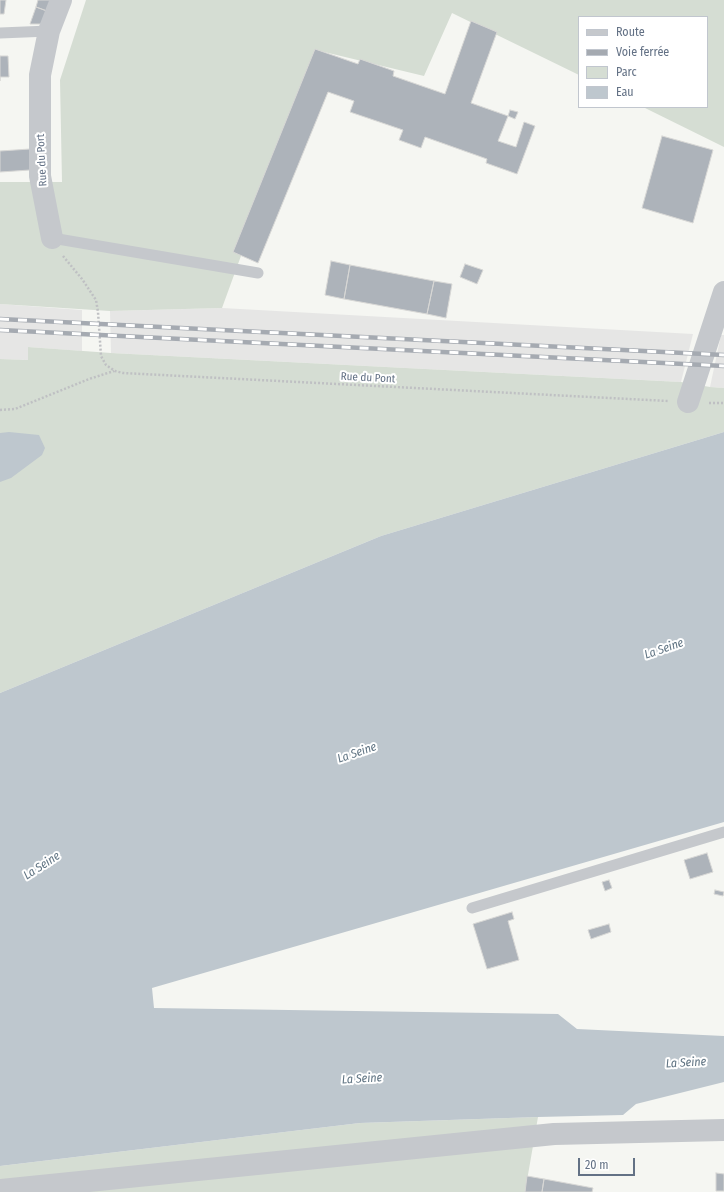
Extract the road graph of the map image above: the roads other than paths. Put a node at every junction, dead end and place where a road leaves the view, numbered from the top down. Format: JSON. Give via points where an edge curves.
{"nodes":[{"id":1,"x":61,"y":0,"type":"edge"},
{"id":2,"x":49,"y":31,"type":"junction"},
{"id":3,"x":0,"y":33,"type":"edge"},
{"id":4,"x":52,"y":238,"type":"joint"},
{"id":5,"x":258,"y":273,"type":"dead end"},
{"id":6,"x":724,"y":292,"type":"edge"},
{"id":7,"x":688,"y":402,"type":"road end"},
{"id":8,"x":724,"y":832,"type":"edge"},
{"id":9,"x":472,"y":908,"type":"dead end"},
{"id":10,"x":724,"y":1130,"type":"edge"},
{"id":11,"x":0,"y":1190,"type":"edge"}],
"edges":[{"from":1,"to":2,"type":"street","name":"Rue du Port"},
{"from":2,"to":3,"type":"lane"},
{"from":2,"to":4,"type":"street","name":"Rue du Port","via":[[40,75],[40,176]]},
{"from":4,"to":5,"type":"lane"},
{"from":6,"to":7,"type":"street"},
{"from":8,"to":9,"type":"lane"},
{"from":10,"to":11,"type":"street","via":[[554,1134]]}]}
